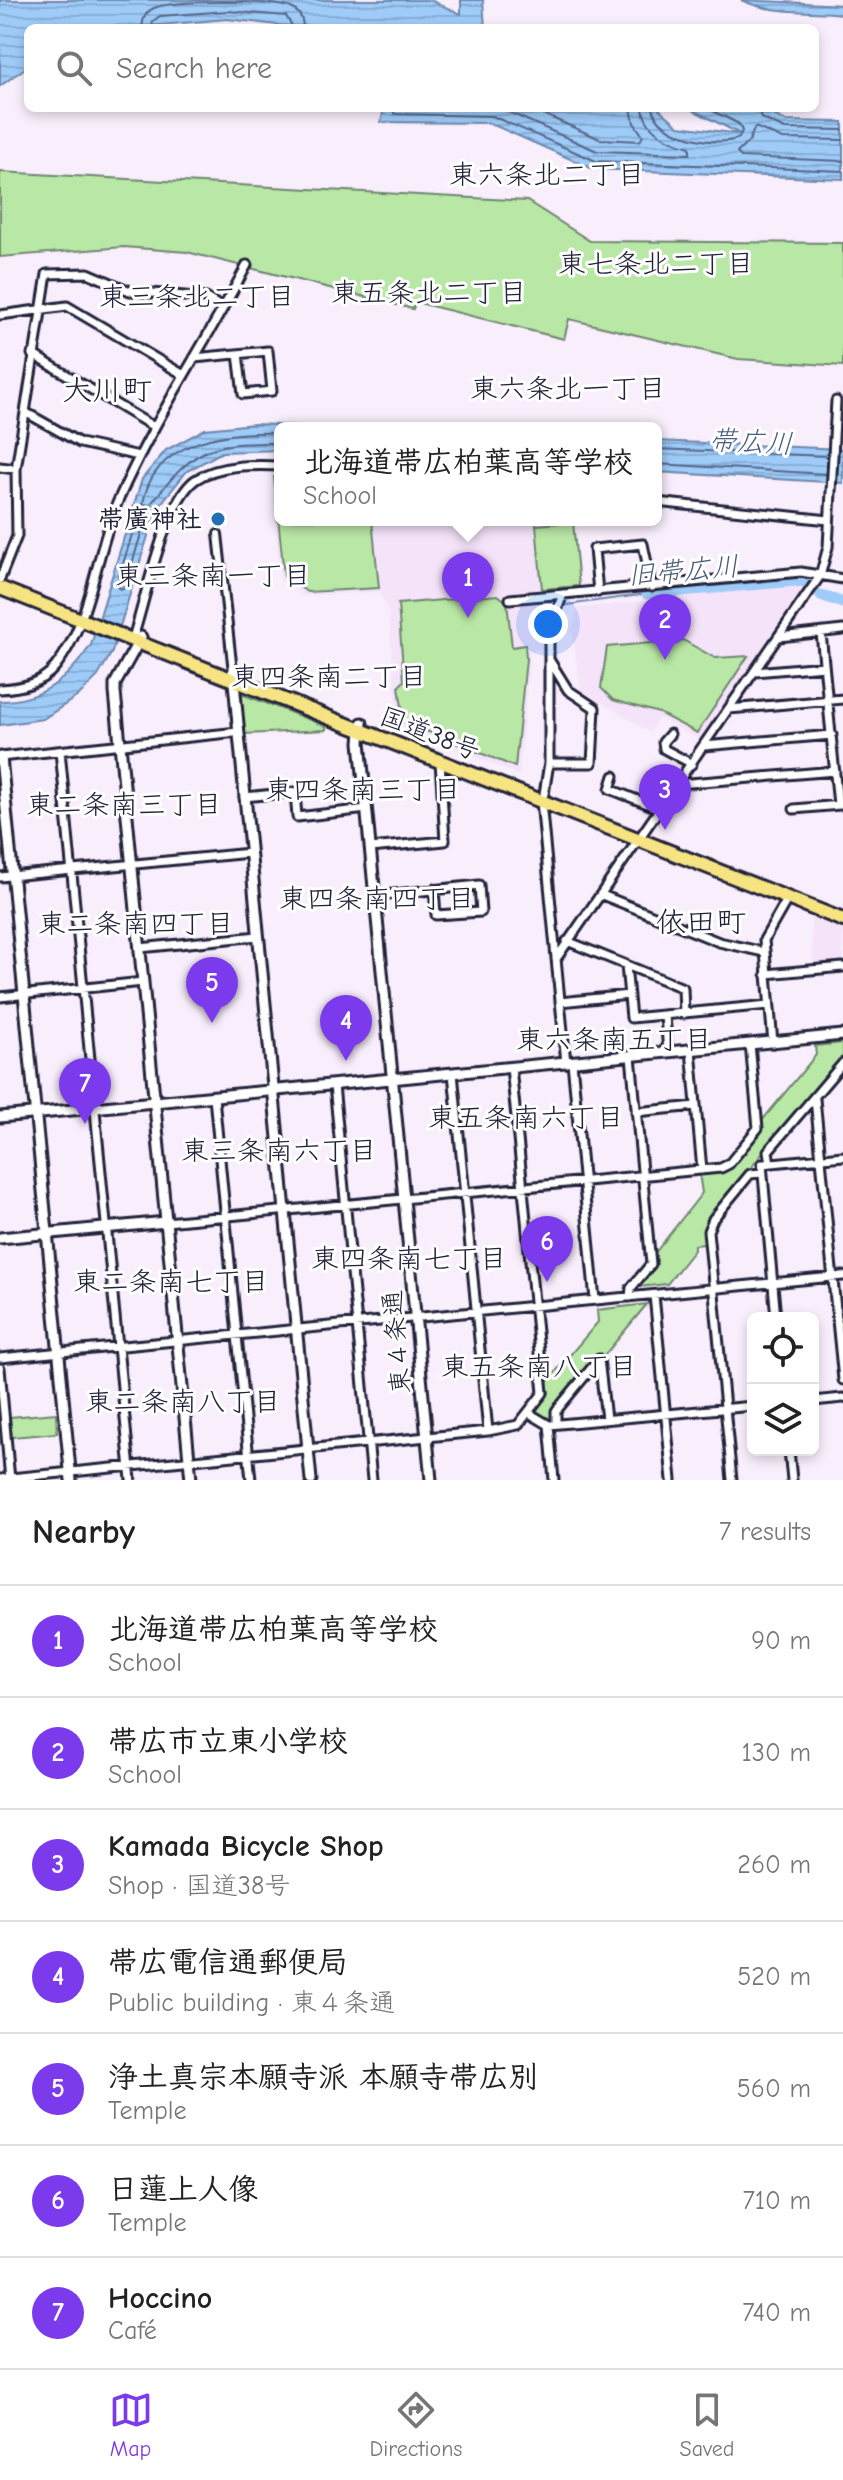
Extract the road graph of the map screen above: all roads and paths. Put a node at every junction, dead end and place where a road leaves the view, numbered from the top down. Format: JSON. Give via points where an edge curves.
{"nodes":[{"id":1,"x":247,"y":265,"type":"dead end"},
{"id":2,"x":221,"y":307,"type":"junction"},
{"id":3,"x":39,"y":310,"type":"junction"},
{"id":4,"x":0,"y":315,"type":"edge"},
{"id":5,"x":32,"y":354,"type":"junction"},
{"id":6,"x":238,"y":354,"type":"junction"},
{"id":7,"x":194,"y":358,"type":"junction"},
{"id":8,"x":184,"y":375,"type":"junction"},
{"id":9,"x":836,"y":401,"type":"dead end"},
{"id":10,"x":25,"y":412,"type":"junction"},
{"id":11,"x":154,"y":427,"type":"junction"},
{"id":12,"x":139,"y":456,"type":"junction"},
{"id":13,"x":274,"y":466,"type":"edge"},
{"id":14,"x":0,"y":467,"type":"edge"},
{"id":15,"x":16,"y":469,"type":"junction"},
{"id":16,"x":662,"y":503,"type":"edge"},
{"id":17,"x":829,"y":518,"type":"junction"},
{"id":18,"x":218,"y":534,"type":"dead end"},
{"id":19,"x":820,"y":576,"type":"junction"},
{"id":20,"x":843,"y":579,"type":"edge"},
{"id":21,"x":0,"y":580,"type":"edge"},
{"id":22,"x":652,"y":587,"type":"junction"},
{"id":23,"x":0,"y":588,"type":"edge"},
{"id":24,"x":598,"y":592,"type":"junction"},
{"id":25,"x":563,"y":594,"type":"junction"},
{"id":26,"x":510,"y":599,"type":"dead end"},
{"id":27,"x":84,"y":618,"type":"junction"},
{"id":28,"x":843,"y":630,"type":"edge"},
{"id":29,"x":821,"y":633,"type":"junction"},
{"id":30,"x":779,"y":637,"type":"junction"},
{"id":31,"x":136,"y":639,"type":"junction"},
{"id":32,"x":550,"y":661,"type":"junction"},
{"id":33,"x":824,"y":666,"type":"junction"},
{"id":34,"x":755,"y":672,"type":"junction"},
{"id":35,"x":234,"y":676,"type":"junction"},
{"id":36,"x":0,"y":689,"type":"edge"},
{"id":37,"x":843,"y":699,"type":"edge"},
{"id":38,"x":828,"y":701,"type":"junction"},
{"id":39,"x":729,"y":709,"type":"junction"},
{"id":40,"x":361,"y":726,"type":"junction"},
{"id":41,"x":238,"y":732,"type":"junction"},
{"id":42,"x":670,"y":734,"type":"dead end"},
{"id":43,"x":832,"y":735,"type":"junction"},
{"id":44,"x":119,"y":744,"type":"junction"},
{"id":45,"x":704,"y":746,"type":"junction"},
{"id":46,"x":60,"y":751,"type":"junction"},
{"id":47,"x":0,"y":757,"type":"edge"},
{"id":48,"x":440,"y":761,"type":"junction"},
{"id":49,"x":549,"y":763,"type":"junction"},
{"id":50,"x":692,"y":764,"type":"junction"},
{"id":51,"x":835,"y":771,"type":"junction"},
{"id":52,"x":614,"y":776,"type":"dead end"},
{"id":53,"x":678,"y":784,"type":"junction"},
{"id":54,"x":244,"y":797,"type":"junction"},
{"id":55,"x":542,"y":798,"type":"junction"},
{"id":56,"x":841,"y":805,"type":"edge"},
{"id":57,"x":367,"y":809,"type":"junction"},
{"id":58,"x":660,"y":809,"type":"junction"},
{"id":59,"x":794,"y":809,"type":"dead end"},
{"id":60,"x":641,"y":836,"type":"junction"},
{"id":61,"x":370,"y":848,"type":"junction"},
{"id":62,"x":250,"y":853,"type":"junction"},
{"id":63,"x":132,"y":865,"type":"junction"},
{"id":64,"x":72,"y":870,"type":"junction"},
{"id":65,"x":12,"y":876,"type":"junction"},
{"id":66,"x":0,"y":877,"type":"edge"},
{"id":67,"x":434,"y":889,"type":"junction"},
{"id":68,"x":602,"y":895,"type":"junction"},
{"id":69,"x":375,"y":896,"type":"junction"},
{"id":70,"x":788,"y":898,"type":"junction"},
{"id":71,"x":843,"y":911,"type":"edge"},
{"id":72,"x":843,"y":920,"type":"edge"},
{"id":73,"x":258,"y":936,"type":"junction"},
{"id":74,"x":567,"y":941,"type":"junction"},
{"id":75,"x":140,"y":948,"type":"junction"},
{"id":76,"x":764,"y":952,"type":"junction"},
{"id":77,"x":556,"y":959,"type":"junction"},
{"id":78,"x":626,"y":965,"type":"junction"},
{"id":79,"x":843,"y":967,"type":"edge"},
{"id":80,"x":766,"y":974,"type":"junction"},
{"id":81,"x":143,"y":982,"type":"junction"},
{"id":82,"x":84,"y":989,"type":"junction"},
{"id":83,"x":24,"y":995,"type":"junction"},
{"id":84,"x":629,"y":995,"type":"junction"},
{"id":85,"x":0,"y":997,"type":"edge"},
{"id":86,"x":560,"y":1002,"type":"junction"},
{"id":87,"x":769,"y":1005,"type":"junction"},
{"id":88,"x":684,"y":1014,"type":"junction"},
{"id":89,"x":665,"y":1016,"type":"junction"},
{"id":90,"x":843,"y":1035,"type":"edge"},
{"id":91,"x":773,"y":1043,"type":"junction"},
{"id":92,"x":750,"y":1044,"type":"junction"},
{"id":93,"x":691,"y":1050,"type":"junction"},
{"id":94,"x":668,"y":1052,"type":"junction"},
{"id":95,"x":631,"y":1056,"type":"junction"},
{"id":96,"x":569,"y":1062,"type":"junction"},
{"id":97,"x":843,"y":1063,"type":"edge"},
{"id":98,"x":511,"y":1067,"type":"junction"},
{"id":99,"x":453,"y":1073,"type":"junction"},
{"id":100,"x":393,"y":1079,"type":"junction"},
{"id":101,"x":334,"y":1085,"type":"junction"},
{"id":102,"x":273,"y":1091,"type":"junction"},
{"id":103,"x":214,"y":1097,"type":"junction"},
{"id":104,"x":815,"y":1099,"type":"junction"},
{"id":105,"x":155,"y":1103,"type":"junction"},
{"id":106,"x":696,"y":1106,"type":"junction"},
{"id":107,"x":95,"y":1109,"type":"junction"},
{"id":108,"x":636,"y":1112,"type":"junction"},
{"id":109,"x":35,"y":1114,"type":"junction"},
{"id":110,"x":0,"y":1117,"type":"edge"},
{"id":111,"x":843,"y":1156,"type":"edge"},
{"id":112,"x":821,"y":1158,"type":"junction"},
{"id":113,"x":770,"y":1163,"type":"junction"},
{"id":114,"x":702,"y":1170,"type":"junction"},
{"id":115,"x":762,"y":1173,"type":"junction"},
{"id":116,"x":642,"y":1176,"type":"junction"},
{"id":117,"x":583,"y":1182,"type":"junction"},
{"id":118,"x":523,"y":1187,"type":"junction"},
{"id":119,"x":464,"y":1193,"type":"junction"},
{"id":120,"x":405,"y":1199,"type":"junction"},
{"id":121,"x":345,"y":1204,"type":"junction"},
{"id":122,"x":285,"y":1210,"type":"junction"},
{"id":123,"x":225,"y":1216,"type":"junction"},
{"id":124,"x":166,"y":1222,"type":"junction"},
{"id":125,"x":107,"y":1228,"type":"junction"},
{"id":126,"x":46,"y":1234,"type":"junction"},
{"id":127,"x":0,"y":1238,"type":"edge"},
{"id":128,"x":843,"y":1276,"type":"edge"},
{"id":129,"x":833,"y":1277,"type":"junction"},
{"id":130,"x":773,"y":1283,"type":"junction"},
{"id":131,"x":713,"y":1289,"type":"junction"},
{"id":132,"x":654,"y":1295,"type":"junction"},
{"id":133,"x":630,"y":1297,"type":"junction"},
{"id":134,"x":595,"y":1300,"type":"junction"},
{"id":135,"x":535,"y":1306,"type":"junction"},
{"id":136,"x":775,"y":1312,"type":"edge"},
{"id":137,"x":477,"y":1313,"type":"junction"},
{"id":138,"x":416,"y":1319,"type":"junction"},
{"id":139,"x":357,"y":1324,"type":"junction"},
{"id":140,"x":296,"y":1330,"type":"junction"},
{"id":141,"x":237,"y":1336,"type":"junction"},
{"id":142,"x":178,"y":1341,"type":"junction"},
{"id":143,"x":119,"y":1347,"type":"junction"},
{"id":144,"x":58,"y":1353,"type":"junction"},
{"id":145,"x":0,"y":1358,"type":"edge"},
{"id":146,"x":0,"y":1368,"type":"edge"},
{"id":147,"x":843,"y":1380,"type":"edge"},
{"id":148,"x":843,"y":1398,"type":"edge"},
{"id":149,"x":819,"y":1400,"type":"edge"},
{"id":150,"x":747,"y":1406,"type":"edge"},
{"id":151,"x":725,"y":1408,"type":"junction"},
{"id":152,"x":529,"y":1413,"type":"junction"},
{"id":153,"x":665,"y":1414,"type":"junction"},
{"id":154,"x":606,"y":1419,"type":"junction"},
{"id":155,"x":552,"y":1424,"type":"junction"},
{"id":156,"x":488,"y":1431,"type":"junction"},
{"id":157,"x":427,"y":1437,"type":"junction"},
{"id":158,"x":369,"y":1443,"type":"junction"},
{"id":159,"x":308,"y":1448,"type":"junction"},
{"id":160,"x":249,"y":1455,"type":"junction"},
{"id":161,"x":790,"y":1456,"type":"edge"},
{"id":162,"x":189,"y":1460,"type":"junction"},
{"id":163,"x":130,"y":1466,"type":"junction"},
{"id":164,"x":71,"y":1476,"type":"edge"},
{"id":165,"x":0,"y":1479,"type":"edge"},
{"id":166,"x":10,"y":1479,"type":"edge"},
{"id":167,"x":131,"y":1480,"type":"edge"},
{"id":168,"x":191,"y":1480,"type":"edge"},
{"id":169,"x":251,"y":1480,"type":"edge"},
{"id":170,"x":311,"y":1480,"type":"edge"},
{"id":171,"x":372,"y":1480,"type":"edge"},
{"id":172,"x":431,"y":1480,"type":"edge"},
{"id":173,"x":554,"y":1480,"type":"edge"},
{"id":174,"x":672,"y":1480,"type":"edge"},
{"id":175,"x":732,"y":1480,"type":"edge"},
{"id":176,"x":792,"y":1480,"type":"edge"}],
"edges":[{"from":1,"to":2,"type":"street"},
{"from":2,"to":3,"type":"street","via":[[206,298],[130,291],[88,273],[47,274]]},
{"from":2,"to":7,"type":"street"},
{"from":3,"to":4,"type":"street"},
{"from":3,"to":5,"type":"street"},
{"from":3,"to":8,"type":"street","via":[[67,306]]},
{"from":5,"to":10,"type":"street"},
{"from":5,"to":11,"type":"street"},
{"from":6,"to":6,"type":"street","via":[[243,394],[272,391],[268,351]]},
{"from":6,"to":7,"type":"street"},
{"from":7,"to":8,"type":"street"},
{"from":8,"to":11,"type":"street"},
{"from":9,"to":17,"type":"street"},
{"from":10,"to":12,"type":"street","via":[[80,443]]},
{"from":10,"to":15,"type":"street"},
{"from":11,"to":12,"type":"street"},
{"from":12,"to":27,"type":"street","via":[[116,506]]},
{"from":13,"to":31,"type":"street","via":[[214,471],[185,490],[162,540]]},
{"from":14,"to":15,"type":"street"},
{"from":15,"to":21,"type":"street","via":[[17,536]]},
{"from":16,"to":17,"type":"street"},
{"from":17,"to":19,"type":"street"},
{"from":18,"to":35,"type":"street"},
{"from":19,"to":20,"type":"street"},
{"from":19,"to":22,"type":"street","via":[[801,572]]},
{"from":19,"to":30,"type":"street"},
{"from":21,"to":27,"type":"highway","name":"国道38号"},
{"from":22,"to":24,"type":"street"},
{"from":22,"to":24,"type":"street","via":[[643,544],[594,549]]},
{"from":23,"to":27,"type":"highway","name":"国道38号"},
{"from":24,"to":25,"type":"street"},
{"from":25,"to":26,"type":"street"},
{"from":25,"to":32,"type":"street","via":[[550,625]]},
{"from":27,"to":31,"type":"highway","name":"国道38号"},
{"from":27,"to":36,"type":"street","via":[[43,678]]},
{"from":28,"to":29,"type":"street"},
{"from":29,"to":30,"type":"street"},
{"from":29,"to":33,"type":"street"},
{"from":30,"to":34,"type":"street"},
{"from":31,"to":35,"type":"highway","name":"国道38号"},
{"from":31,"to":44,"type":"street","via":[[115,684]]},
{"from":32,"to":49,"type":"street"},
{"from":32,"to":49,"type":"street","via":[[568,690],[595,708],[592,763]]},
{"from":33,"to":34,"type":"street"},
{"from":33,"to":38,"type":"street"},
{"from":34,"to":39,"type":"street"},
{"from":35,"to":40,"type":"highway","name":"国道38号"},
{"from":35,"to":41,"type":"street"},
{"from":37,"to":38,"type":"street"},
{"from":38,"to":39,"type":"street"},
{"from":38,"to":43,"type":"street"},
{"from":39,"to":45,"type":"street"},
{"from":40,"to":48,"type":"highway","name":"国道38号"},
{"from":40,"to":55,"type":"highway","name":"国道38号"},
{"from":40,"to":57,"type":"street","name":"東４条通"},
{"from":41,"to":44,"type":"street"},
{"from":41,"to":54,"type":"street"},
{"from":42,"to":50,"type":"street","via":[[664,749]]},
{"from":43,"to":45,"type":"street"},
{"from":43,"to":51,"type":"street"},
{"from":44,"to":46,"type":"street"},
{"from":44,"to":63,"type":"street"},
{"from":45,"to":50,"type":"street"},
{"from":46,"to":47,"type":"street"},
{"from":46,"to":64,"type":"street"},
{"from":47,"to":65,"type":"street"},
{"from":48,"to":55,"type":"highway","name":"国道38号"},
{"from":48,"to":61,"type":"street","via":[[445,841]]},
{"from":49,"to":55,"type":"street"},
{"from":50,"to":53,"type":"street"},
{"from":51,"to":53,"type":"street"},
{"from":51,"to":56,"type":"street"},
{"from":52,"to":58,"type":"street","via":[[610,789]]},
{"from":53,"to":58,"type":"street"},
{"from":54,"to":57,"type":"street","via":[[295,792],[297,817]]},
{"from":54,"to":62,"type":"street"},
{"from":55,"to":60,"type":"highway","name":"国道38号"},
{"from":55,"to":77,"type":"street"},
{"from":56,"to":59,"type":"street"},
{"from":57,"to":61,"type":"street","name":"東４条通"},
{"from":58,"to":60,"type":"street"},
{"from":60,"to":68,"type":"street"},
{"from":60,"to":70,"type":"highway","name":"国道38号"},
{"from":60,"to":71,"type":"highway","name":"国道38号"},
{"from":61,"to":69,"type":"street","name":"東４条通"},
{"from":62,"to":63,"type":"street"},
{"from":62,"to":73,"type":"street"},
{"from":63,"to":64,"type":"street"},
{"from":63,"to":75,"type":"street"},
{"from":64,"to":65,"type":"street"},
{"from":64,"to":82,"type":"street"},
{"from":65,"to":66,"type":"street"},
{"from":65,"to":83,"type":"street"},
{"from":67,"to":67,"type":"street","via":[[479,885],[481,912],[436,915]]},
{"from":67,"to":69,"type":"street"},
{"from":68,"to":74,"type":"street"},
{"from":68,"to":76,"type":"street","via":[[719,942]]},
{"from":69,"to":100,"type":"street","name":"東４条通"},
{"from":70,"to":72,"type":"highway","name":"国道38号"},
{"from":70,"to":76,"type":"street","via":[[764,940]]},
{"from":73,"to":75,"type":"street"},
{"from":73,"to":102,"type":"street"},
{"from":74,"to":77,"type":"street"},
{"from":74,"to":78,"type":"street"},
{"from":75,"to":81,"type":"street"},
{"from":76,"to":80,"type":"street"},
{"from":77,"to":86,"type":"street"},
{"from":78,"to":84,"type":"street"},
{"from":78,"to":88,"type":"street","via":[[683,988]]},
{"from":79,"to":80,"type":"street"},
{"from":80,"to":87,"type":"street"},
{"from":81,"to":82,"type":"street"},
{"from":81,"to":105,"type":"street"},
{"from":82,"to":83,"type":"street"},
{"from":82,"to":107,"type":"street"},
{"from":83,"to":85,"type":"street"},
{"from":83,"to":109,"type":"street"},
{"from":84,"to":86,"type":"street"},
{"from":84,"to":89,"type":"street","via":[[631,1018]]},
{"from":86,"to":96,"type":"street"},
{"from":87,"to":88,"type":"street"},
{"from":87,"to":91,"type":"street"},
{"from":88,"to":89,"type":"street"},
{"from":89,"to":94,"type":"street"},
{"from":90,"to":91,"type":"street"},
{"from":91,"to":92,"type":"street"},
{"from":92,"to":93,"type":"street"},
{"from":92,"to":114,"type":"street","via":[[756,1135],[729,1164]]},
{"from":93,"to":94,"type":"street"},
{"from":93,"to":106,"type":"street"},
{"from":94,"to":95,"type":"street"},
{"from":95,"to":96,"type":"street"},
{"from":95,"to":108,"type":"street"},
{"from":96,"to":98,"type":"street"},
{"from":96,"to":117,"type":"street"},
{"from":97,"to":104,"type":"street"},
{"from":98,"to":99,"type":"street"},
{"from":98,"to":118,"type":"street"},
{"from":99,"to":100,"type":"street"},
{"from":99,"to":119,"type":"street"},
{"from":100,"to":101,"type":"street"},
{"from":100,"to":120,"type":"street","name":"東４条通"},
{"from":101,"to":102,"type":"street"},
{"from":101,"to":121,"type":"street"},
{"from":102,"to":103,"type":"street"},
{"from":102,"to":122,"type":"street"},
{"from":103,"to":105,"type":"street"},
{"from":103,"to":123,"type":"street"},
{"from":104,"to":112,"type":"street"},
{"from":104,"to":113,"type":"street","via":[[768,1151]]},
{"from":105,"to":107,"type":"street"},
{"from":105,"to":124,"type":"street"},
{"from":106,"to":108,"type":"street"},
{"from":106,"to":114,"type":"street"},
{"from":107,"to":109,"type":"street"},
{"from":107,"to":125,"type":"street"},
{"from":108,"to":116,"type":"street"},
{"from":109,"to":110,"type":"street"},
{"from":109,"to":126,"type":"street"},
{"from":111,"to":112,"type":"street"},
{"from":112,"to":113,"type":"street"},
{"from":112,"to":129,"type":"street"},
{"from":113,"to":115,"type":"street","via":[[762,1164]]},
{"from":114,"to":116,"type":"street"},
{"from":115,"to":130,"type":"street"},
{"from":115,"to":131,"type":"street","via":[[750,1174],[709,1225]]},
{"from":116,"to":117,"type":"street"},
{"from":116,"to":133,"type":"street","via":[[651,1264]]},
{"from":117,"to":118,"type":"street"},
{"from":117,"to":134,"type":"street"},
{"from":118,"to":119,"type":"street"},
{"from":118,"to":135,"type":"street"},
{"from":119,"to":120,"type":"street"},
{"from":119,"to":137,"type":"street"},
{"from":120,"to":121,"type":"street"},
{"from":120,"to":138,"type":"street","name":"東４条通"},
{"from":121,"to":122,"type":"street"},
{"from":121,"to":139,"type":"street"},
{"from":122,"to":123,"type":"street"},
{"from":122,"to":140,"type":"street"},
{"from":123,"to":124,"type":"street"},
{"from":123,"to":141,"type":"street"},
{"from":124,"to":125,"type":"street"},
{"from":124,"to":142,"type":"street"},
{"from":125,"to":126,"type":"street"},
{"from":125,"to":143,"type":"street"},
{"from":126,"to":127,"type":"street"},
{"from":126,"to":144,"type":"street"},
{"from":128,"to":129,"type":"street"},
{"from":129,"to":130,"type":"street"},
{"from":129,"to":147,"type":"street"},
{"from":130,"to":131,"type":"street"},
{"from":130,"to":136,"type":"street"},
{"from":131,"to":132,"type":"street"},
{"from":131,"to":151,"type":"street"},
{"from":132,"to":133,"type":"street"},
{"from":132,"to":153,"type":"street"},
{"from":133,"to":134,"type":"street"},
{"from":134,"to":135,"type":"street"},
{"from":135,"to":137,"type":"street"},
{"from":135,"to":152,"type":"street","via":[[543,1393]]},
{"from":137,"to":138,"type":"street"},
{"from":137,"to":156,"type":"street"},
{"from":138,"to":139,"type":"street"},
{"from":138,"to":157,"type":"street","name":"東４条通"},
{"from":139,"to":140,"type":"street"},
{"from":139,"to":158,"type":"street"},
{"from":140,"to":141,"type":"street"},
{"from":140,"to":159,"type":"street"},
{"from":141,"to":142,"type":"street"},
{"from":141,"to":160,"type":"street"},
{"from":142,"to":143,"type":"street"},
{"from":142,"to":162,"type":"street"},
{"from":143,"to":144,"type":"street"},
{"from":143,"to":163,"type":"street"},
{"from":144,"to":145,"type":"street"},
{"from":144,"to":164,"type":"street"},
{"from":146,"to":166,"type":"street"},
{"from":148,"to":149,"type":"street"},
{"from":150,"to":151,"type":"street"},
{"from":151,"to":153,"type":"street"},
{"from":151,"to":175,"type":"street"},
{"from":152,"to":155,"type":"street"},
{"from":152,"to":156,"type":"street","via":[[514,1428]]},
{"from":153,"to":154,"type":"street"},
{"from":153,"to":174,"type":"street"},
{"from":154,"to":155,"type":"street"},
{"from":154,"to":155,"type":"street","via":[[599,1359],[556,1411]]},
{"from":155,"to":173,"type":"street"},
{"from":156,"to":157,"type":"street"},
{"from":157,"to":158,"type":"street"},
{"from":157,"to":172,"type":"street","name":"東４条通"},
{"from":158,"to":159,"type":"street"},
{"from":158,"to":171,"type":"street"},
{"from":159,"to":160,"type":"street"},
{"from":159,"to":170,"type":"street"},
{"from":160,"to":162,"type":"street"},
{"from":160,"to":169,"type":"street"},
{"from":161,"to":176,"type":"street"},
{"from":162,"to":163,"type":"street"},
{"from":162,"to":168,"type":"street"},
{"from":163,"to":164,"type":"street"},
{"from":163,"to":167,"type":"street"},
{"from":164,"to":166,"type":"street"},
{"from":165,"to":166,"type":"street"}]}
